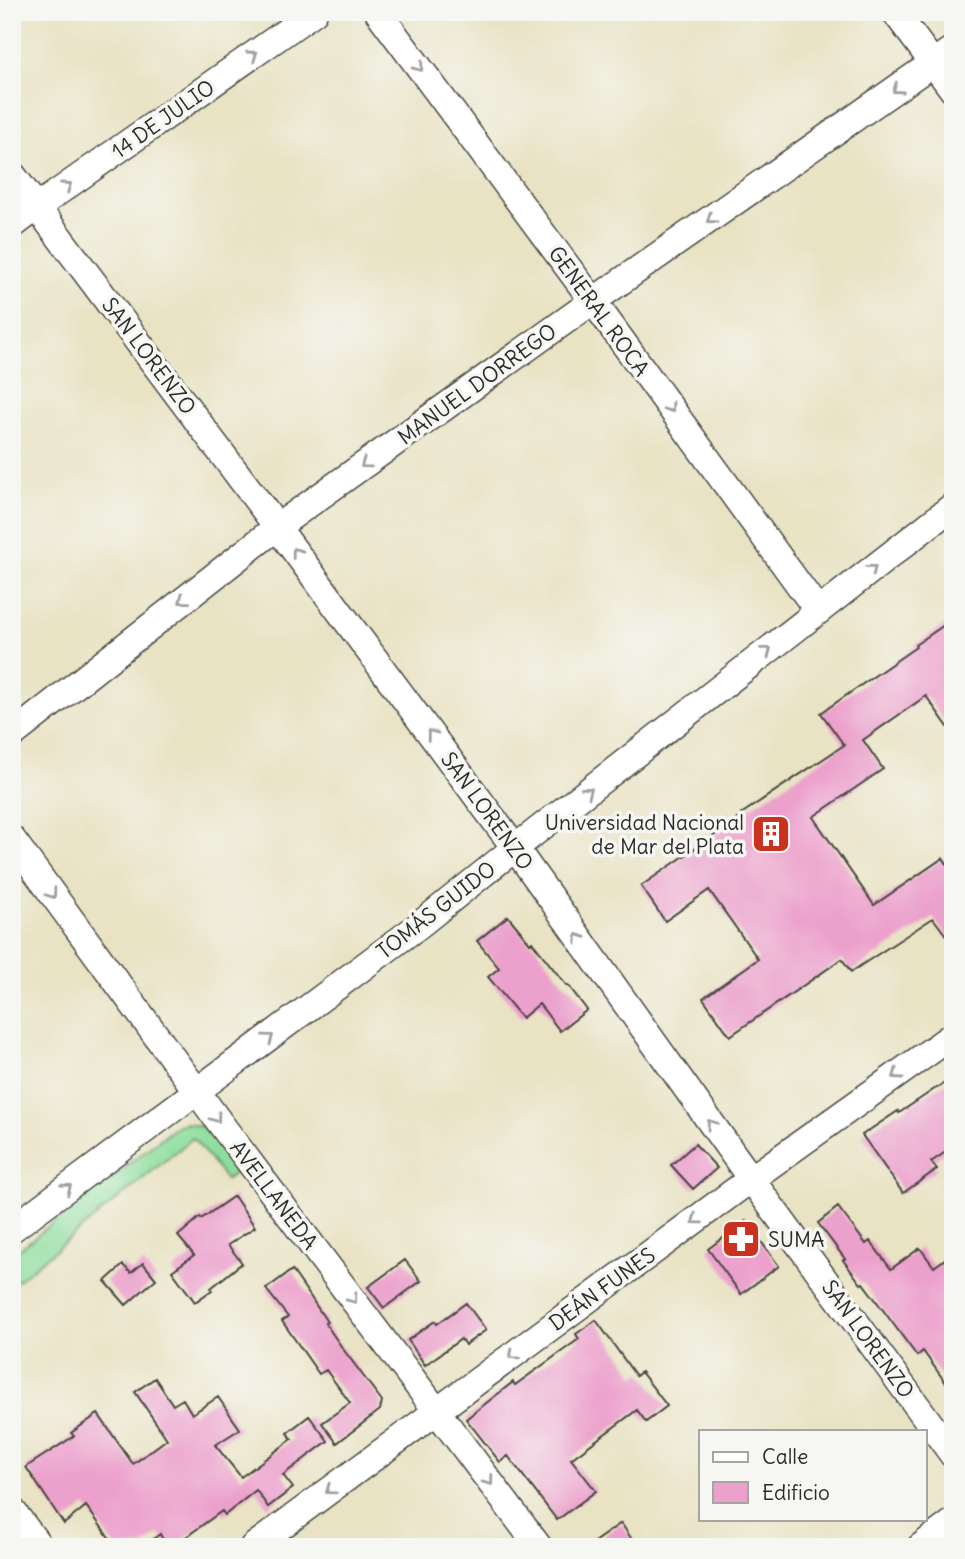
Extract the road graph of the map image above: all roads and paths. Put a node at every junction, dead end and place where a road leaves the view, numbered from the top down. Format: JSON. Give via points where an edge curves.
{"nodes":[{"id":1,"x":314,"y":12,"type":"edge"},
{"id":2,"x":378,"y":12,"type":"edge"},
{"id":3,"x":895,"y":12,"type":"edge"},
{"id":4,"x":943,"y":56,"type":"edge"},
{"id":5,"x":953,"y":90,"type":"edge"},
{"id":6,"x":12,"y":174,"type":"edge"},
{"id":7,"x":37,"y":207,"type":"junction"},
{"id":8,"x":12,"y":226,"type":"edge"},
{"id":9,"x":593,"y":301,"type":"junction"},
{"id":10,"x":953,"y":506,"type":"edge"},
{"id":11,"x":277,"y":527,"type":"junction"},
{"id":12,"x":818,"y":611,"type":"junction"},
{"id":13,"x":12,"y":735,"type":"edge"},
{"id":14,"x":12,"y":839,"type":"edge"},
{"id":15,"x":515,"y":848,"type":"junction"},
{"id":16,"x":953,"y":1035,"type":"edge"},
{"id":17,"x":197,"y":1092,"type":"junction"},
{"id":18,"x":751,"y":1179,"type":"junction"},
{"id":19,"x":12,"y":1229,"type":"edge"},
{"id":20,"x":437,"y":1411,"type":"junction"},
{"id":21,"x":953,"y":1455,"type":"edge"},
{"id":22,"x":12,"y":1510,"type":"edge"},
{"id":23,"x":953,"y":1522,"type":"edge"},
{"id":24,"x":40,"y":1547,"type":"edge"},
{"id":25,"x":253,"y":1547,"type":"edge"},
{"id":26,"x":539,"y":1547,"type":"edge"},
{"id":27,"x":920,"y":1547,"type":"edge"}],
"edges":[{"from":7,"to":1,"type":"street","name":"14 DE JULIO","one_way":true},
{"from":2,"to":9,"type":"street","name":"GENERAL ROCA","one_way":true},
{"from":3,"to":4,"type":"street"},
{"from":4,"to":5,"type":"street"},
{"from":4,"to":9,"type":"street","name":"MANUEL DORREGO","one_way":true},
{"from":6,"to":7,"type":"street","name":"SAN LORENZO"},
{"from":7,"to":8,"type":"street","name":"14 DE JULIO"},
{"from":7,"to":11,"type":"street","name":"SAN LORENZO"},
{"from":9,"to":11,"type":"street","name":"MANUEL DORREGO","one_way":true},
{"from":9,"to":12,"type":"street","name":"GENERAL ROCA","one_way":true},
{"from":12,"to":10,"type":"street","name":"TOMÁS GUIDO","one_way":true},
{"from":11,"to":13,"type":"street","name":"MANUEL DORREGO","one_way":true},
{"from":15,"to":11,"type":"street","name":"SAN LORENZO","one_way":true},
{"from":15,"to":12,"type":"street","name":"TOMÁS GUIDO","one_way":true},
{"from":14,"to":17,"type":"street","name":"AVELLANEDA","one_way":true},
{"from":17,"to":15,"type":"street","name":"TOMÁS GUIDO","one_way":true},
{"from":18,"to":15,"type":"street","name":"SAN LORENZO","one_way":true},
{"from":16,"to":18,"type":"street","name":"DEÁN FUNES","one_way":true},
{"from":19,"to":17,"type":"street","name":"TOMÁS GUIDO","one_way":true},
{"from":17,"to":20,"type":"street","name":"AVELLANEDA","one_way":true},
{"from":18,"to":20,"type":"street","name":"DEÁN FUNES","one_way":true},
{"from":18,"to":21,"type":"street","name":"SAN LORENZO"},
{"from":20,"to":25,"type":"street","name":"DEÁN FUNES","one_way":true},
{"from":20,"to":26,"type":"street","name":"AVELLANEDA","one_way":true},
{"from":22,"to":24,"type":"street"},
{"from":23,"to":27,"type":"street"}]}
